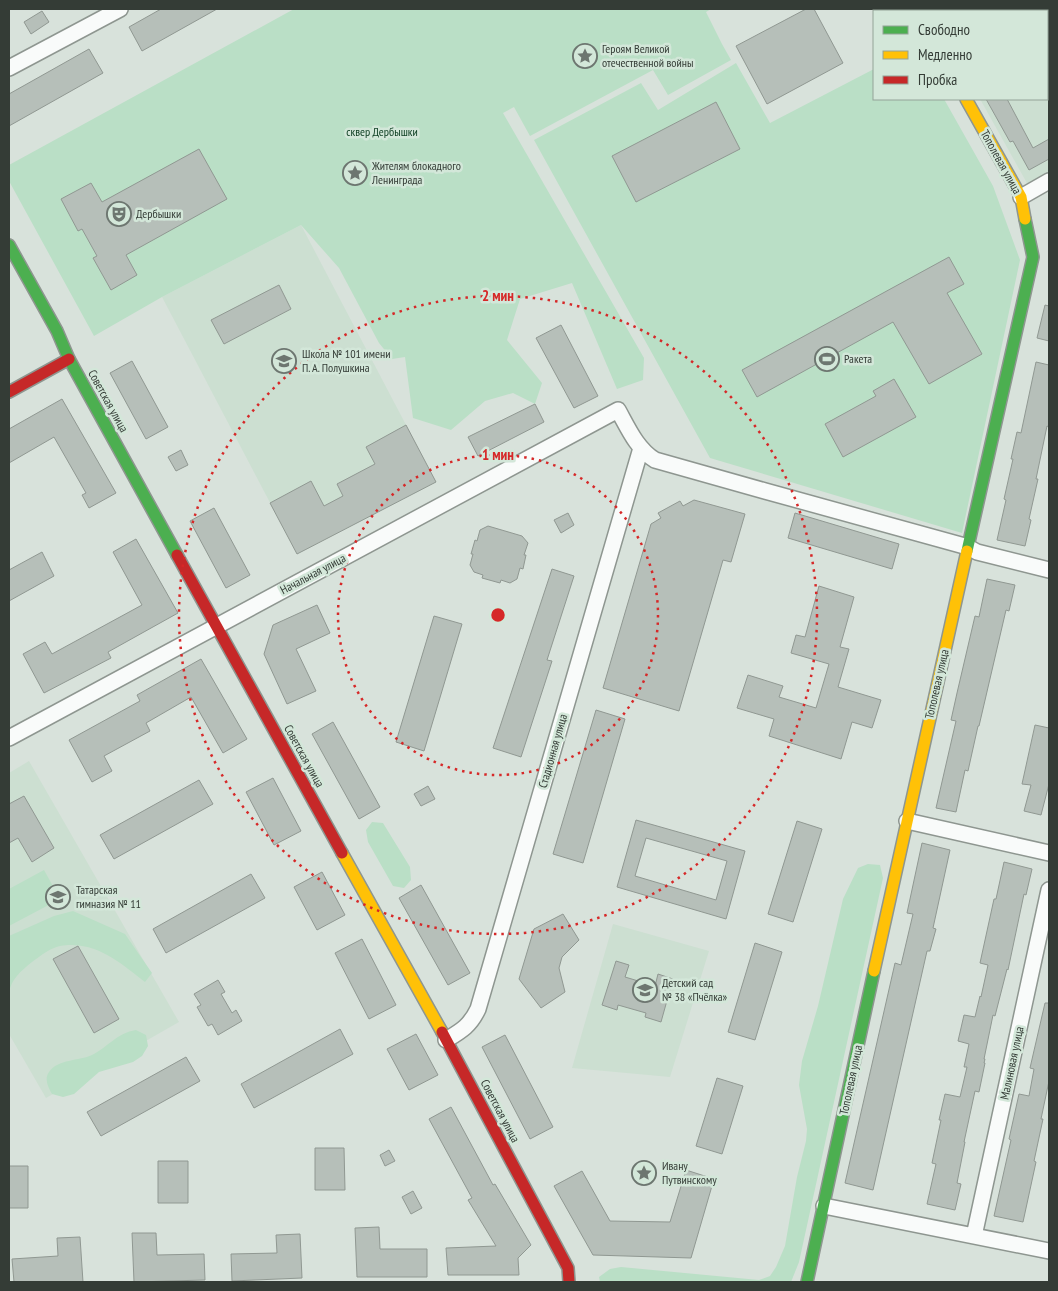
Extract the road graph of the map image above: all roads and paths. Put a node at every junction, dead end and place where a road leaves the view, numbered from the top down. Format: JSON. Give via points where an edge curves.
{"nodes":[{"id":1,"x":120,"y":9,"type":"edge"},
{"id":2,"x":9,"y":68,"type":"edge"},
{"id":3,"x":967,"y":100,"type":"edge"},
{"id":4,"x":1049,"y":181,"type":"edge"},
{"id":5,"x":1020,"y":197,"type":"junction"},
{"id":6,"x":9,"y":245,"type":"edge"},
{"id":7,"x":69,"y":359,"type":"junction"},
{"id":8,"x":9,"y":392,"type":"edge"},
{"id":9,"x":641,"y":448,"type":"junction"},
{"id":10,"x":968,"y":547,"type":"junction"},
{"id":11,"x":1049,"y":570,"type":"edge"},
{"id":12,"x":216,"y":626,"type":"junction"},
{"id":13,"x":9,"y":738,"type":"edge"},
{"id":14,"x":907,"y":821,"type":"junction"},
{"id":15,"x":1049,"y":853,"type":"edge"},
{"id":16,"x":1049,"y":890,"type":"edge"},
{"id":17,"x":446,"y":1040,"type":"junction"},
{"id":18,"x":824,"y":1206,"type":"junction"},
{"id":19,"x":974,"y":1236,"type":"junction"},
{"id":20,"x":1049,"y":1251,"type":"edge"},
{"id":21,"x":569,"y":1282,"type":"edge"},
{"id":22,"x":807,"y":1282,"type":"edge"}],
"edges":[{"from":1,"to":2,"type":"street"},
{"from":3,"to":5,"type":"street","name":"Тополевая улица"},
{"from":4,"to":5,"type":"street"},
{"from":5,"to":10,"type":"street","name":"Тополевая улица","via":[[1033,257]]},
{"from":6,"to":7,"type":"street","name":"Советская улица"},
{"from":7,"to":8,"type":"street"},
{"from":7,"to":12,"type":"street","name":"Советская улица"},
{"from":9,"to":10,"type":"street","via":[[655,460]]},
{"from":9,"to":12,"type":"street","name":"Начальная улица","via":[[618,410]]},
{"from":9,"to":17,"type":"street","name":"Стадионная улица","via":[[478,1009],[466,1027]]},
{"from":10,"to":11,"type":"street"},
{"from":10,"to":14,"type":"street","name":"Тополевая улица"},
{"from":12,"to":13,"type":"street","name":"Начальная улица"},
{"from":12,"to":17,"type":"street","name":"Советская улица"},
{"from":14,"to":15,"type":"street"},
{"from":14,"to":18,"type":"street","name":"Тополевая улица"},
{"from":16,"to":19,"type":"street","name":"Малиновая улица"},
{"from":17,"to":21,"type":"street","name":"Советская улица","via":[[568,1268]]},
{"from":18,"to":19,"type":"street"},
{"from":18,"to":22,"type":"street","name":"Тополевая улица"},
{"from":19,"to":20,"type":"street"}]}
